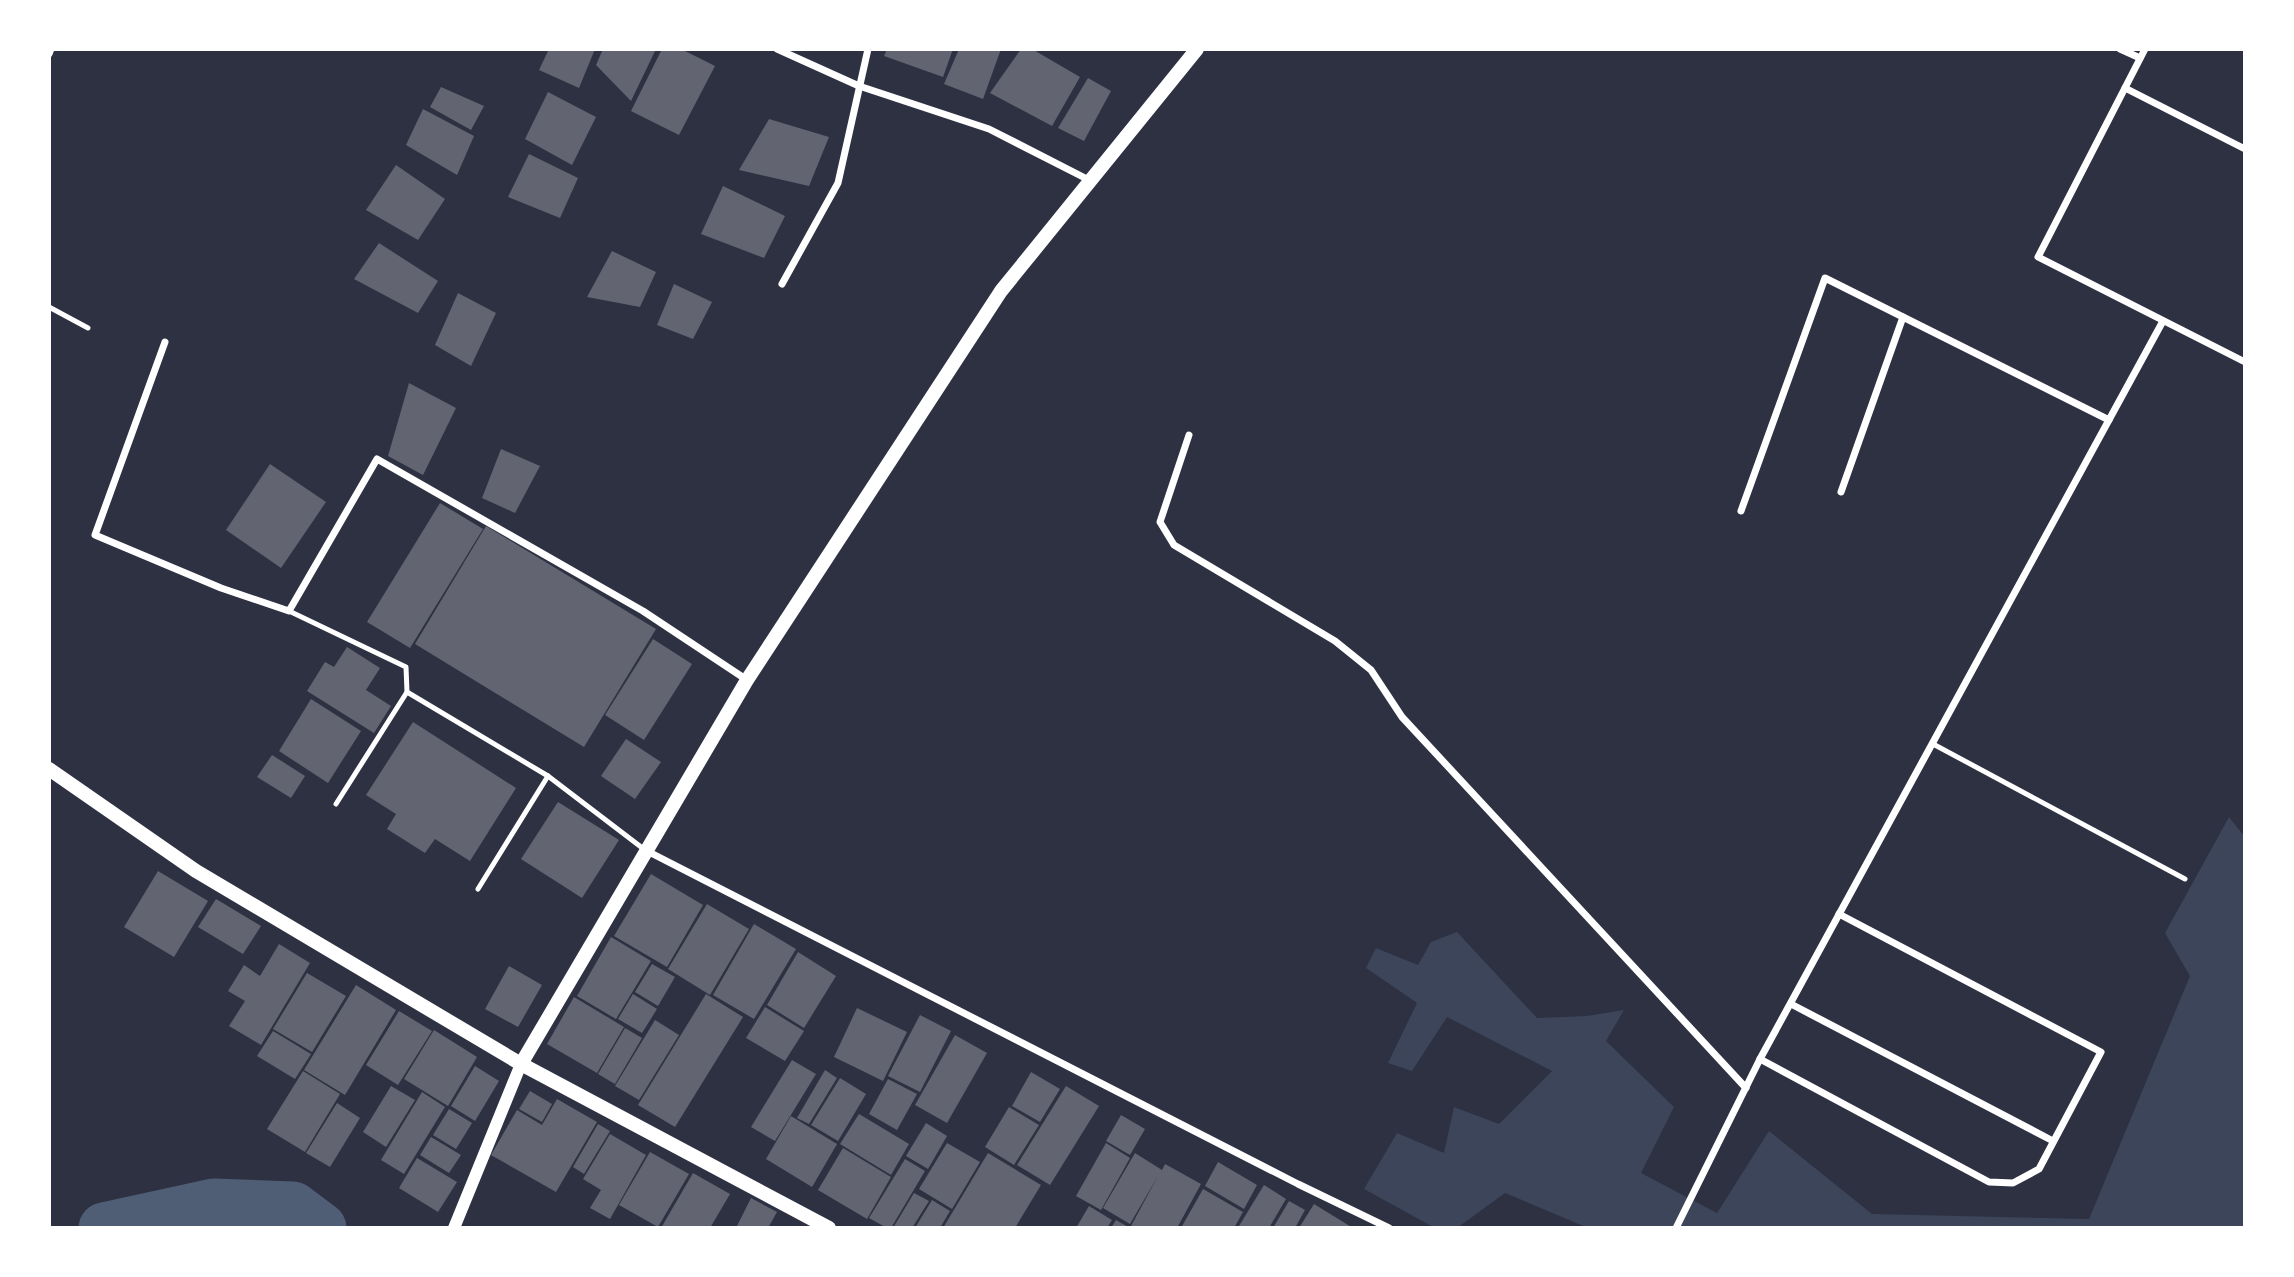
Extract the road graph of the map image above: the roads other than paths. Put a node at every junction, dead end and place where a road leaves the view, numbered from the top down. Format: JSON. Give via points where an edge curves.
{"nodes":[{"id":1,"x":51,"y":49,"type":"edge"},
{"id":2,"x":777,"y":49,"type":"edge"},
{"id":3,"x":869,"y":49,"type":"edge"},
{"id":4,"x":1196,"y":49,"type":"edge"},
{"id":5,"x":2120,"y":49,"type":"edge"},
{"id":6,"x":2145,"y":49,"type":"edge"},
{"id":7,"x":49,"y":54,"type":"edge"},
{"id":8,"x":2140,"y":58,"type":"junction"},
{"id":9,"x":859,"y":86,"type":"junction"},
{"id":10,"x":2125,"y":88,"type":"junction"},
{"id":11,"x":2245,"y":149,"type":"edge"},
{"id":12,"x":1089,"y":180,"type":"junction"},
{"id":13,"x":782,"y":284,"type":"dead end"},
{"id":14,"x":49,"y":307,"type":"edge"},
{"id":15,"x":1903,"y":317,"type":"junction"},
{"id":16,"x":2163,"y":321,"type":"junction"},
{"id":17,"x":88,"y":328,"type":"dead end"},
{"id":18,"x":165,"y":342,"type":"dead end"},
{"id":19,"x":2245,"y":362,"type":"edge"},
{"id":20,"x":2109,"y":420,"type":"junction"},
{"id":21,"x":1189,"y":435,"type":"dead end"},
{"id":22,"x":1842,"y":492,"type":"dead end"},
{"id":23,"x":1741,"y":511,"type":"dead end"},
{"id":24,"x":289,"y":611,"type":"junction"},
{"id":25,"x":747,"y":680,"type":"junction"},
{"id":26,"x":407,"y":692,"type":"junction"},
{"id":27,"x":1933,"y":744,"type":"junction"},
{"id":28,"x":49,"y":769,"type":"edge"},
{"id":29,"x":548,"y":776,"type":"junction"},
{"id":30,"x":336,"y":804,"type":"dead end"},
{"id":31,"x":645,"y":850,"type":"junction"},
{"id":32,"x":2185,"y":879,"type":"dead end"},
{"id":33,"x":478,"y":889,"type":"dead end"},
{"id":34,"x":1839,"y":914,"type":"junction"},
{"id":35,"x":1791,"y":1004,"type":"junction"},
{"id":36,"x":1760,"y":1059,"type":"junction"},
{"id":37,"x":521,"y":1063,"type":"junction"},
{"id":38,"x":1746,"y":1088,"type":"junction"},
{"id":39,"x":2053,"y":1141,"type":"junction"},
{"id":40,"x":454,"y":1228,"type":"edge"},
{"id":41,"x":829,"y":1228,"type":"edge"},
{"id":42,"x":1389,"y":1228,"type":"edge"},
{"id":43,"x":1676,"y":1228,"type":"edge"}],
"edges":[{"from":1,"to":7,"type":"street"},
{"from":2,"to":9,"type":"street"},
{"from":3,"to":9,"type":"street"},
{"from":4,"to":12,"type":"main road"},
{"from":5,"to":8,"type":"street"},
{"from":6,"to":8,"type":"street"},
{"from":8,"to":10,"type":"street"},
{"from":9,"to":12,"type":"street","via":[[989,129]]},
{"from":9,"to":13,"type":"street","via":[[838,183]]},
{"from":10,"to":11,"type":"street"},
{"from":10,"to":16,"type":"street","via":[[2038,257]]},
{"from":12,"to":25,"type":"main road","via":[[1001,292]]},
{"from":14,"to":17,"type":"lane"},
{"from":15,"to":20,"type":"street"},
{"from":15,"to":22,"type":"street"},
{"from":15,"to":23,"type":"street","via":[[1825,278]]},
{"from":16,"to":19,"type":"street"},
{"from":16,"to":20,"type":"street"},
{"from":18,"to":24,"type":"street","via":[[95,535]]},
{"from":20,"to":27,"type":"street"},
{"from":21,"to":38,"type":"street","via":[[1160,522],[1174,545],[1335,641],[1371,670],[1402,717]]},
{"from":24,"to":25,"type":"street","via":[[377,459],[643,611]]},
{"from":24,"to":26,"type":"lane","via":[[406,667]]},
{"from":25,"to":31,"type":"main road"},
{"from":26,"to":29,"type":"lane"},
{"from":26,"to":30,"type":"lane"},
{"from":27,"to":32,"type":"lane"},
{"from":27,"to":34,"type":"street"},
{"from":28,"to":37,"type":"main road","via":[[196,871]]},
{"from":29,"to":31,"type":"lane"},
{"from":29,"to":33,"type":"lane"},
{"from":31,"to":37,"type":"main road"},
{"from":31,"to":42,"type":"street"},
{"from":34,"to":35,"type":"street"},
{"from":34,"to":39,"type":"street","via":[[2101,1052]]},
{"from":35,"to":36,"type":"street"},
{"from":35,"to":39,"type":"street"},
{"from":36,"to":38,"type":"street"},
{"from":36,"to":39,"type":"street","via":[[1989,1182],[2013,1183],[2039,1169]]},
{"from":37,"to":40,"type":"street"},
{"from":37,"to":41,"type":"main road"},
{"from":38,"to":43,"type":"street"}]}
